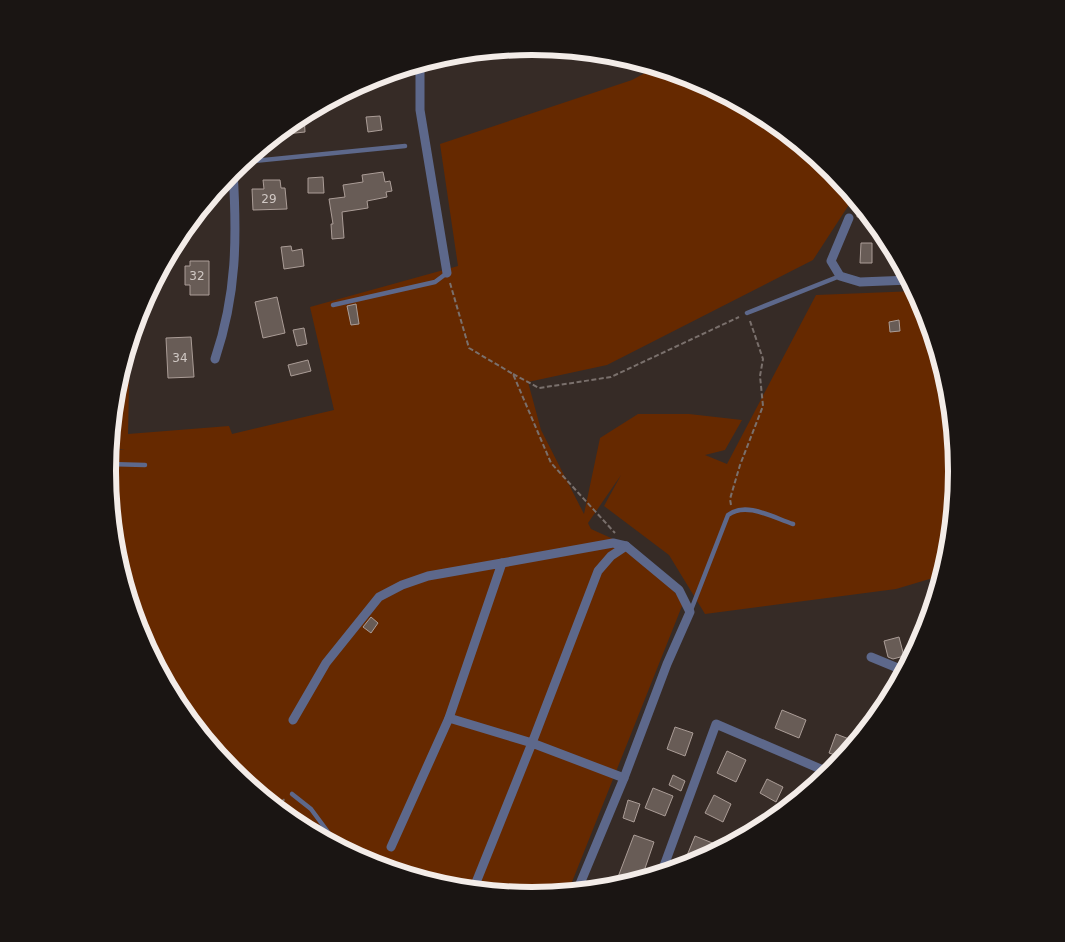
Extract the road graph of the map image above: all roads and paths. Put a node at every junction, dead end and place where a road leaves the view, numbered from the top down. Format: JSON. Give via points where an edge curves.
{"nodes":[{"id":1,"x":420,"y":71,"type":"edge"},
{"id":2,"x":405,"y":146,"type":"dead end"},
{"id":3,"x":255,"y":161,"type":"edge"},
{"id":4,"x":233,"y":182,"type":"edge"},
{"id":5,"x":849,"y":218,"type":"dead end"},
{"id":6,"x":447,"y":273,"type":"junction"},
{"id":7,"x":840,"y":276,"type":"junction"},
{"id":8,"x":902,"y":280,"type":"edge"},
{"id":9,"x":333,"y":304,"type":"dead end"},
{"id":10,"x":747,"y":313,"type":"junction"},
{"id":11,"x":215,"y":359,"type":"dead end"},
{"id":12,"x":513,"y":374,"type":"junction"},
{"id":13,"x":116,"y":464,"type":"edge"},
{"id":14,"x":145,"y":465,"type":"dead end"},
{"id":15,"x":732,"y":512,"type":"junction"},
{"id":16,"x":793,"y":524,"type":"dead end"},
{"id":17,"x":626,"y":546,"type":"junction"},
{"id":18,"x":502,"y":563,"type":"junction"},
{"id":19,"x":690,"y":612,"type":"junction"},
{"id":20,"x":871,"y":657,"type":"dead end"},
{"id":21,"x":898,"y":669,"type":"edge"},
{"id":22,"x":449,"y":718,"type":"junction"},
{"id":23,"x":293,"y":720,"type":"dead end"},
{"id":24,"x":532,"y":742,"type":"junction"},
{"id":25,"x":822,"y":770,"type":"edge"},
{"id":26,"x":624,"y":778,"type":"junction"},
{"id":27,"x":292,"y":794,"type":"joint"},
{"id":28,"x":280,"y":802,"type":"edge"},
{"id":29,"x":329,"y":834,"type":"edge"},
{"id":30,"x":391,"y":848,"type":"dead end"},
{"id":31,"x":664,"y":866,"type":"edge"},
{"id":32,"x":476,"y":883,"type":"edge"},
{"id":33,"x":579,"y":884,"type":"edge"}],
"edges":[{"from":1,"to":6,"type":"street","via":[[420,110]]},
{"from":2,"to":3,"type":"lane"},
{"from":4,"to":11,"type":"street","via":[[236,248],[233,286],[226,325]]},
{"from":5,"to":7,"type":"street","via":[[832,261]]},
{"from":6,"to":9,"type":"lane","via":[[435,282]]},
{"from":6,"to":12,"type":"path","via":[[469,348]]},
{"from":7,"to":8,"type":"street","via":[[860,282]]},
{"from":7,"to":10,"type":"lane"},
{"from":10,"to":12,"type":"path","via":[[611,378],[539,388]]},
{"from":10,"to":15,"type":"path","via":[[763,359],[760,376],[763,406],[730,499]]},
{"from":12,"to":17,"type":"path","via":[[551,463]]},
{"from":13,"to":14,"type":"lane"},
{"from":15,"to":16,"type":"lane","via":[[750,510]]},
{"from":15,"to":19,"type":"lane","via":[[725,520]]},
{"from":17,"to":18,"type":"street","via":[[613,543]]},
{"from":17,"to":19,"type":"street","via":[[679,590]]},
{"from":17,"to":24,"type":"street","via":[[611,556],[598,571]]},
{"from":18,"to":22,"type":"street"},
{"from":18,"to":23,"type":"street","via":[[428,576],[379,598],[326,663]]},
{"from":19,"to":26,"type":"street"},
{"from":20,"to":21,"type":"street"},
{"from":22,"to":24,"type":"street"},
{"from":22,"to":30,"type":"street"},
{"from":24,"to":26,"type":"street"},
{"from":24,"to":32,"type":"street"},
{"from":25,"to":31,"type":"street","via":[[716,724]]},
{"from":26,"to":33,"type":"street"},
{"from":27,"to":28,"type":"path"},
{"from":27,"to":29,"type":"lane","via":[[311,809]]}]}
